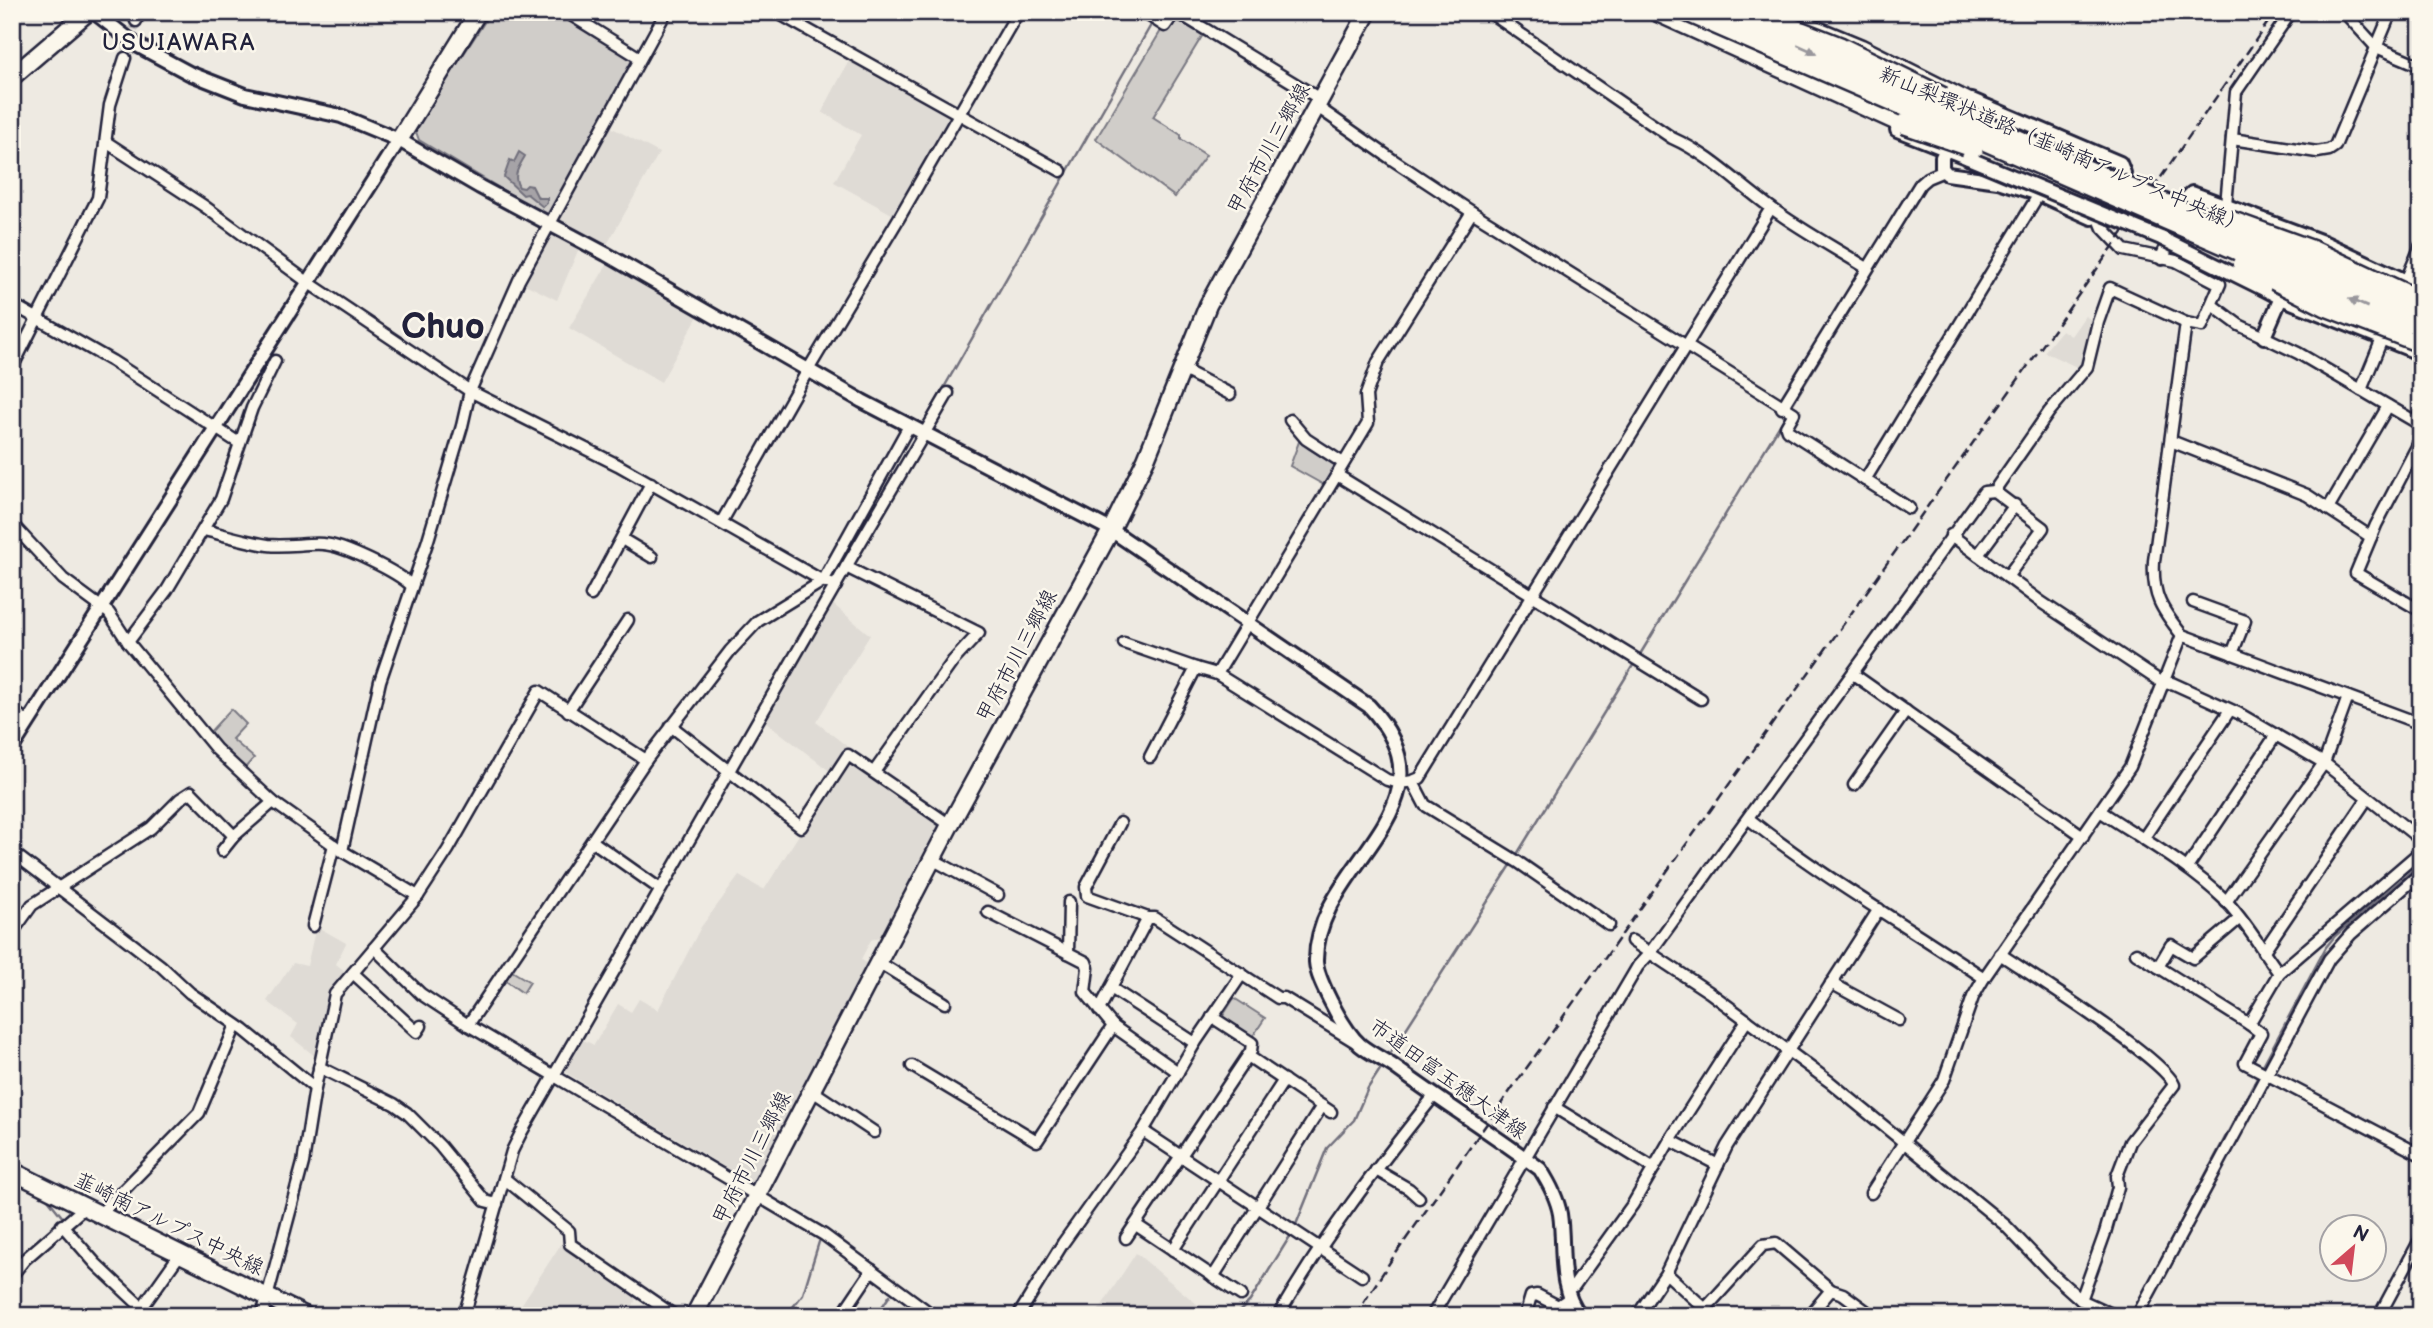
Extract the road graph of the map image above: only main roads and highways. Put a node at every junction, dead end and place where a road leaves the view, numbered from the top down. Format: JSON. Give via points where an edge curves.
{"nodes":[{"id":1,"x":88,"y":12,"type":"edge"},
{"id":2,"x":478,"y":12,"type":"edge"},
{"id":3,"x":1368,"y":12,"type":"edge"},
{"id":4,"x":1722,"y":12,"type":"edge"},
{"id":5,"x":1752,"y":12,"type":"edge"},
{"id":6,"x":1674,"y":15,"type":"edge"},
{"id":7,"x":12,"y":77,"type":"edge"},
{"id":8,"x":399,"y":140,"type":"road end"},
{"id":9,"x":2020,"y":142,"type":"junction"},
{"id":10,"x":2087,"y":178,"type":"junction"},
{"id":11,"x":2421,"y":302,"type":"edge"},
{"id":12,"x":2421,"y":314,"type":"edge"},
{"id":13,"x":2421,"y":330,"type":"edge"},
{"id":14,"x":2421,"y":343,"type":"edge"},
{"id":15,"x":12,"y":1171,"type":"edge"},
{"id":16,"x":306,"y":1316,"type":"edge"},
{"id":17,"x":694,"y":1316,"type":"edge"}],
"edges":[{"from":1,"to":7,"type":"main road"},
{"from":2,"to":8,"type":"main road"},
{"from":3,"to":17,"type":"main road","name":"甲府市川三郷線","via":[[1220,280],[1146,459],[1111,530],[950,825]]},
{"from":4,"to":9,"type":"highway","name":"新山梨環状道路（韮崎南アルプス中央線）","one_way":true,"bridge":true},
{"from":5,"to":9,"type":"highway","bridge":true,"via":[[1874,62]]},
{"from":6,"to":10,"type":"highway","name":"新山梨環状道路（韮崎南アルプス中央線）","bridge":true,"via":[[2034,163]]},
{"from":9,"to":10,"type":"highway","name":"新山梨環状道路（韮崎南アルプス中央線）","bridge":true},
{"from":10,"to":11,"type":"highway","bridge":true,"via":[[2294,242]]},
{"from":10,"to":12,"type":"highway","name":"新山梨環状道路（韮崎南アルプス中央線）","bridge":true},
{"from":13,"to":10,"type":"highway","name":"新山梨環状道路（韮崎南アルプス中央線）","one_way":true,"bridge":true},
{"from":10,"to":14,"type":"highway","bridge":true,"via":[[2298,293]]},
{"from":15,"to":16,"type":"main road","name":"韮崎南アルプス中央線"}]}
